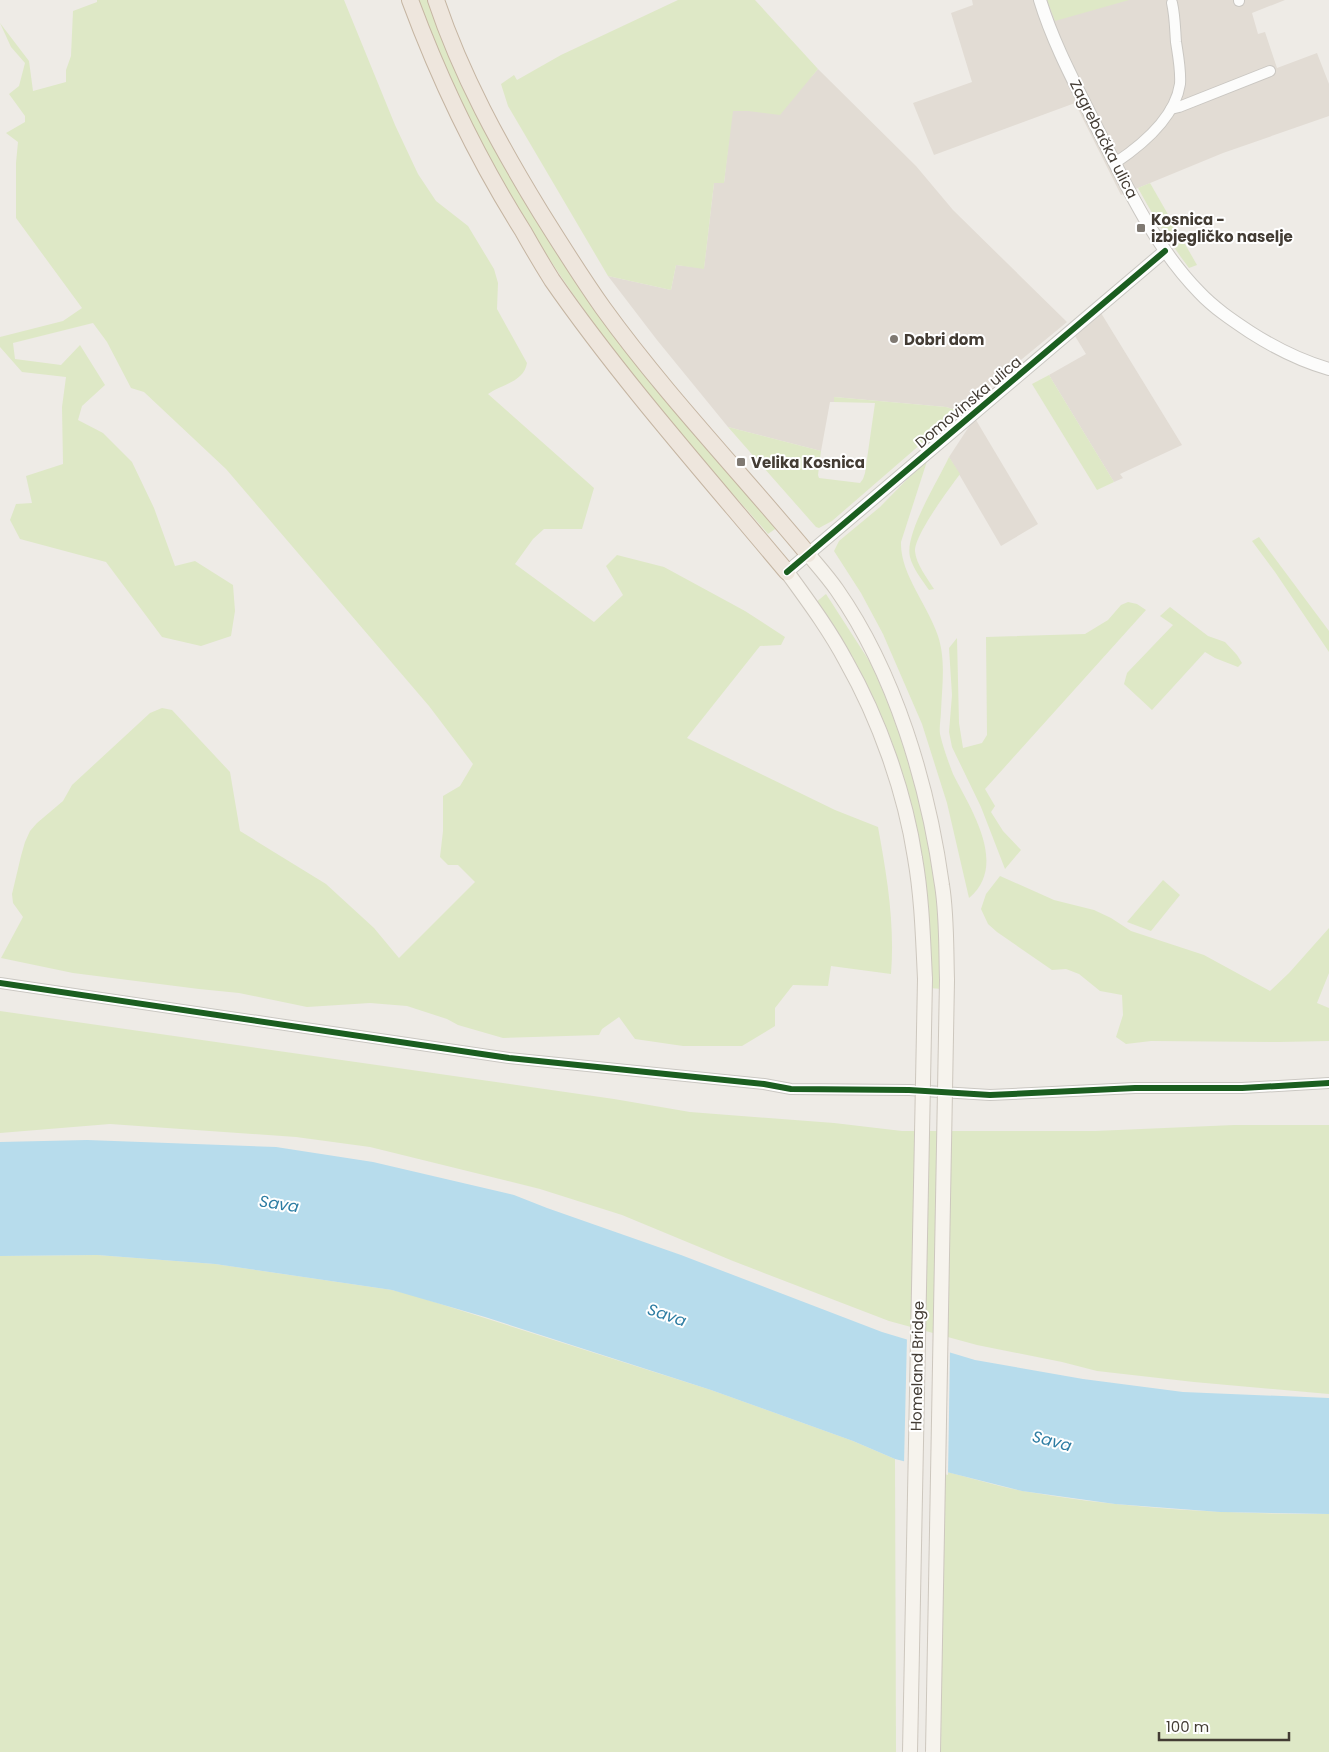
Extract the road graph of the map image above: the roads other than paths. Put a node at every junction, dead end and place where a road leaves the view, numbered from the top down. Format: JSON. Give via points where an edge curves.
{"nodes":[{"id":1,"x":410,"y":0,"type":"edge"},
{"id":2,"x":436,"y":0,"type":"edge"},
{"id":3,"x":1040,"y":0,"type":"edge"},
{"id":4,"x":1172,"y":3,"type":"dead end"},
{"id":5,"x":1270,"y":71,"type":"dead end"},
{"id":6,"x":1171,"y":109,"type":"junction"},
{"id":7,"x":1115,"y":163,"type":"junction"},
{"id":8,"x":1165,"y":251,"type":"junction"},
{"id":9,"x":1329,"y":369,"type":"edge"},
{"id":10,"x":808,"y":554,"type":"junction"},
{"id":11,"x":787,"y":572,"type":"junction"},
{"id":12,"x":0,"y":983,"type":"edge"},
{"id":13,"x":1329,"y":1083,"type":"edge"},
{"id":14,"x":910,"y":1752,"type":"edge"},
{"id":15,"x":932,"y":1752,"type":"edge"}],
"edges":[{"from":1,"to":11,"type":"highway","via":[[456,111],[495,187],[551,278],[597,342]]},
{"from":2,"to":10,"type":"highway","via":[[475,94],[513,167],[603,308]]},
{"from":3,"to":7,"type":"street","name":"Zagrebačka ulica","via":[[1056,44]]},
{"from":4,"to":6,"type":"street","via":[[1180,86]]},
{"from":5,"to":6,"type":"street"},
{"from":6,"to":7,"type":"street","via":[[1144,140]]},
{"from":7,"to":8,"type":"street","name":"Zagrebačka ulica"},
{"from":8,"to":9,"type":"street","name":"Zagrebačka ulica","via":[[1218,310],[1291,355]]},
{"from":8,"to":10,"type":"street","name":"Domovinska ulica"},
{"from":10,"to":11,"type":"street","name":"Domovinska ulica"},
{"from":10,"to":15,"type":"main road","name":"Homeland Bridge","bridge":true,"via":[[837,590],[880,667],[903,724],[922,786],[942,886],[947,980]]},
{"from":11,"to":14,"type":"main road","name":"Homeland Bridge","bridge":true,"via":[[845,658],[871,710],[903,803],[915,857],[923,929],[925,979]]},
{"from":12,"to":13,"type":"street","via":[[509,1058],[791,1089],[909,1090],[990,1095]]}]}
